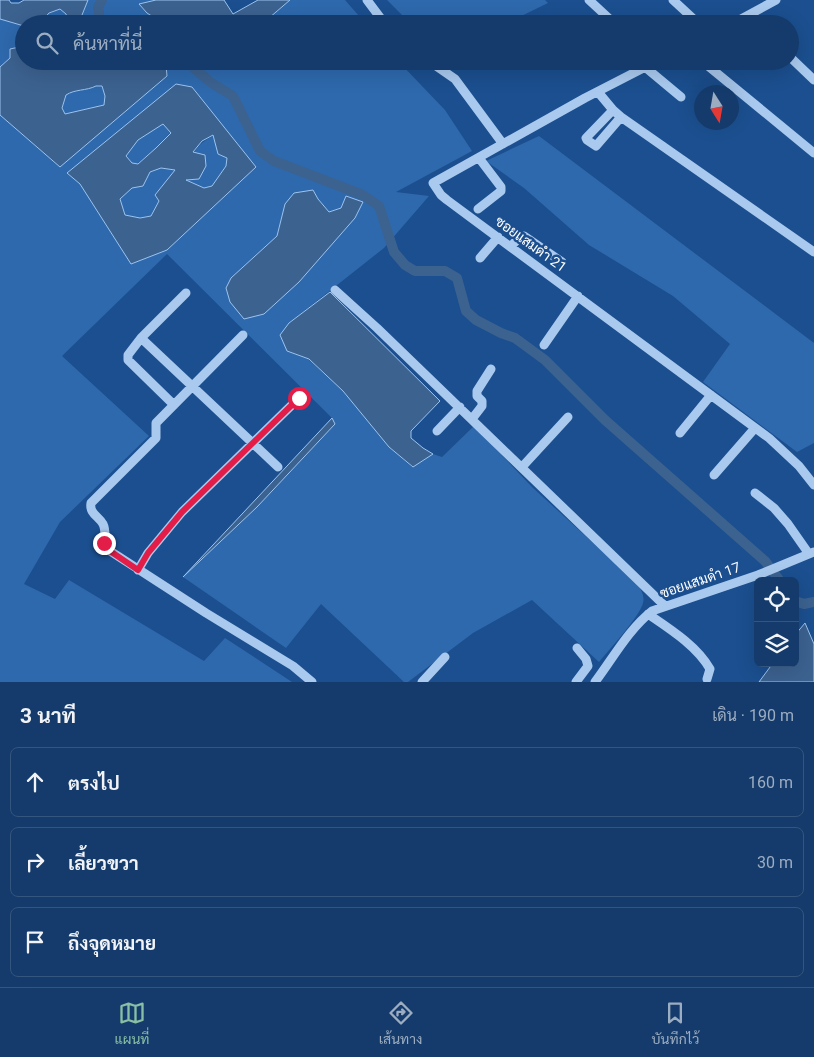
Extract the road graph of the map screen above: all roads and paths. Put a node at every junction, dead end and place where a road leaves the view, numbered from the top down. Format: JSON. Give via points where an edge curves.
{"nodes":[{"id":1,"x":367,"y":0,"type":"edge"},
{"id":2,"x":589,"y":0,"type":"edge"},
{"id":3,"x":673,"y":0,"type":"edge"},
{"id":4,"x":776,"y":0,"type":"edge"},
{"id":5,"x":378,"y":15,"type":"edge"},
{"id":6,"x":605,"y":15,"type":"edge"},
{"id":7,"x":689,"y":15,"type":"edge"},
{"id":8,"x":752,"y":15,"type":"edge"},
{"id":9,"x":799,"y":66,"type":"edge"},
{"id":10,"x":442,"y":70,"type":"edge"},
{"id":11,"x":639,"y":70,"type":"edge"},
{"id":12,"x":649,"y":70,"type":"edge"},
{"id":13,"x":713,"y":70,"type":"edge"},
{"id":14,"x":814,"y":80,"type":"edge"},
{"id":15,"x":598,"y":92,"type":"junction"},
{"id":16,"x":681,"y":97,"type":"dead end"},
{"id":17,"x":613,"y":110,"type":"junction"},
{"id":18,"x":621,"y":117,"type":"junction"},
{"id":19,"x":503,"y":144,"type":"junction"},
{"id":20,"x":814,"y":153,"type":"edge"},
{"id":21,"x":479,"y":158,"type":"junction"},
{"id":22,"x":478,"y":209,"type":"dead end"},
{"id":23,"x":498,"y":237,"type":"junction"},
{"id":24,"x":511,"y":246,"type":"junction"},
{"id":25,"x":814,"y":252,"type":"edge"},
{"id":26,"x":480,"y":258,"type":"dead end"},
{"id":27,"x":562,"y":262,"type":"dead end"},
{"id":28,"x":335,"y":290,"type":"dead end"},
{"id":29,"x":186,"y":293,"type":"dead end"},
{"id":30,"x":578,"y":296,"type":"junction"},
{"id":31,"x":243,"y":335,"type":"dead end"},
{"id":32,"x":141,"y":338,"type":"junction"},
{"id":33,"x":544,"y":345,"type":"dead end"},
{"id":34,"x":491,"y":369,"type":"dead end"},
{"id":35,"x":192,"y":386,"type":"junction"},
{"id":36,"x":711,"y":395,"type":"junction"},
{"id":37,"x":299,"y":398,"type":"dead end"},
{"id":38,"x":174,"y":405,"type":"junction"},
{"id":39,"x":460,"y":407,"type":"junction"},
{"id":40,"x":568,"y":417,"type":"dead end"},
{"id":41,"x":472,"y":418,"type":"junction"},
{"id":42,"x":755,"y":428,"type":"junction"},
{"id":43,"x":437,"y":431,"type":"dead end"},
{"id":44,"x":680,"y":433,"type":"dead end"},
{"id":45,"x":251,"y":443,"type":"junction"},
{"id":46,"x":278,"y":467,"type":"dead end"},
{"id":47,"x":522,"y":467,"type":"junction"},
{"id":48,"x":714,"y":475,"type":"dead end"},
{"id":49,"x":813,"y":483,"type":"edge"},
{"id":50,"x":755,"y":493,"type":"dead end"},
{"id":51,"x":811,"y":553,"type":"edge"},
{"id":52,"x":138,"y":570,"type":"junction"},
{"id":53,"x":665,"y":606,"type":"junction"},
{"id":54,"x":648,"y":614,"type":"junction"},
{"id":55,"x":577,"y":648,"type":"dead end"},
{"id":56,"x":445,"y":657,"type":"dead end"},
{"id":57,"x":707,"y":679,"type":"dead end"},
{"id":58,"x":312,"y":682,"type":"edge"},
{"id":59,"x":422,"y":682,"type":"edge"},
{"id":60,"x":576,"y":682,"type":"edge"},
{"id":61,"x":595,"y":682,"type":"edge"}],
"edges":[{"from":1,"to":5,"type":"street"},
{"from":2,"to":6,"type":"street"},
{"from":3,"to":7,"type":"street"},
{"from":4,"to":8,"type":"street"},
{"from":9,"to":14,"type":"street"},
{"from":10,"to":19,"type":"street","via":[[455,79]]},
{"from":11,"to":15,"type":"street","name":"ซอยแสมดำ 21"},
{"from":12,"to":16,"type":"street"},
{"from":13,"to":20,"type":"street"},
{"from":15,"to":17,"type":"street"},
{"from":15,"to":19,"type":"street","name":"ซอยแสมดำ 21"},
{"from":17,"to":18,"type":"street"},
{"from":17,"to":18,"type":"street","via":[[586,140],[596,146]]},
{"from":18,"to":25,"type":"street"},
{"from":19,"to":21,"type":"street","name":"ซอยแสมดำ 21"},
{"from":21,"to":22,"type":"street","via":[[501,191]]},
{"from":21,"to":23,"type":"street","name":"ซอยแสมดำ 21","via":[[433,183],[441,195]]},
{"from":23,"to":24,"type":"street","name":"ซอยแสมดำ 21"},
{"from":23,"to":26,"type":"street"},
{"from":24,"to":27,"type":"street","via":[[524,236]]},
{"from":24,"to":30,"type":"street","name":"ซอยแสมดำ 21"},
{"from":28,"to":39,"type":"street"},
{"from":29,"to":32,"type":"street"},
{"from":30,"to":33,"type":"street"},
{"from":30,"to":36,"type":"street","name":"ซอยแสมดำ 21"},
{"from":31,"to":35,"type":"street"},
{"from":32,"to":35,"type":"street"},
{"from":32,"to":38,"type":"street","via":[[130,351],[128,360]]},
{"from":34,"to":41,"type":"street","via":[[477,391],[482,406]]},
{"from":35,"to":38,"type":"street"},
{"from":35,"to":45,"type":"street"},
{"from":36,"to":42,"type":"street","name":"ซอยแสมดำ 21"},
{"from":36,"to":44,"type":"street"},
{"from":37,"to":45,"type":"street"},
{"from":38,"to":52,"type":"street","via":[[156,423],[156,438],[90,507],[102,522],[107,549]]},
{"from":39,"to":41,"type":"street"},
{"from":39,"to":43,"type":"street"},
{"from":40,"to":47,"type":"street"},
{"from":41,"to":47,"type":"street"},
{"from":42,"to":48,"type":"street"},
{"from":42,"to":49,"type":"street","name":"ซอยแสมดำ 21","via":[[799,466]]},
{"from":45,"to":46,"type":"street"},
{"from":45,"to":52,"type":"street","via":[[182,512]]},
{"from":47,"to":53,"type":"street"},
{"from":50,"to":51,"type":"street","via":[[774,508]]},
{"from":51,"to":53,"type":"street","name":"ซอยแสมดำ 17","via":[[758,575]]},
{"from":52,"to":58,"type":"street","via":[[293,666]]},
{"from":53,"to":54,"type":"street","name":"ซอยแสมดำ 17"},
{"from":54,"to":57,"type":"street","via":[[706,661],[710,669]]},
{"from":54,"to":61,"type":"street","name":"ซอยแสมดำ 17"},
{"from":55,"to":60,"type":"street","via":[[588,666]]},
{"from":56,"to":59,"type":"street"}]}
